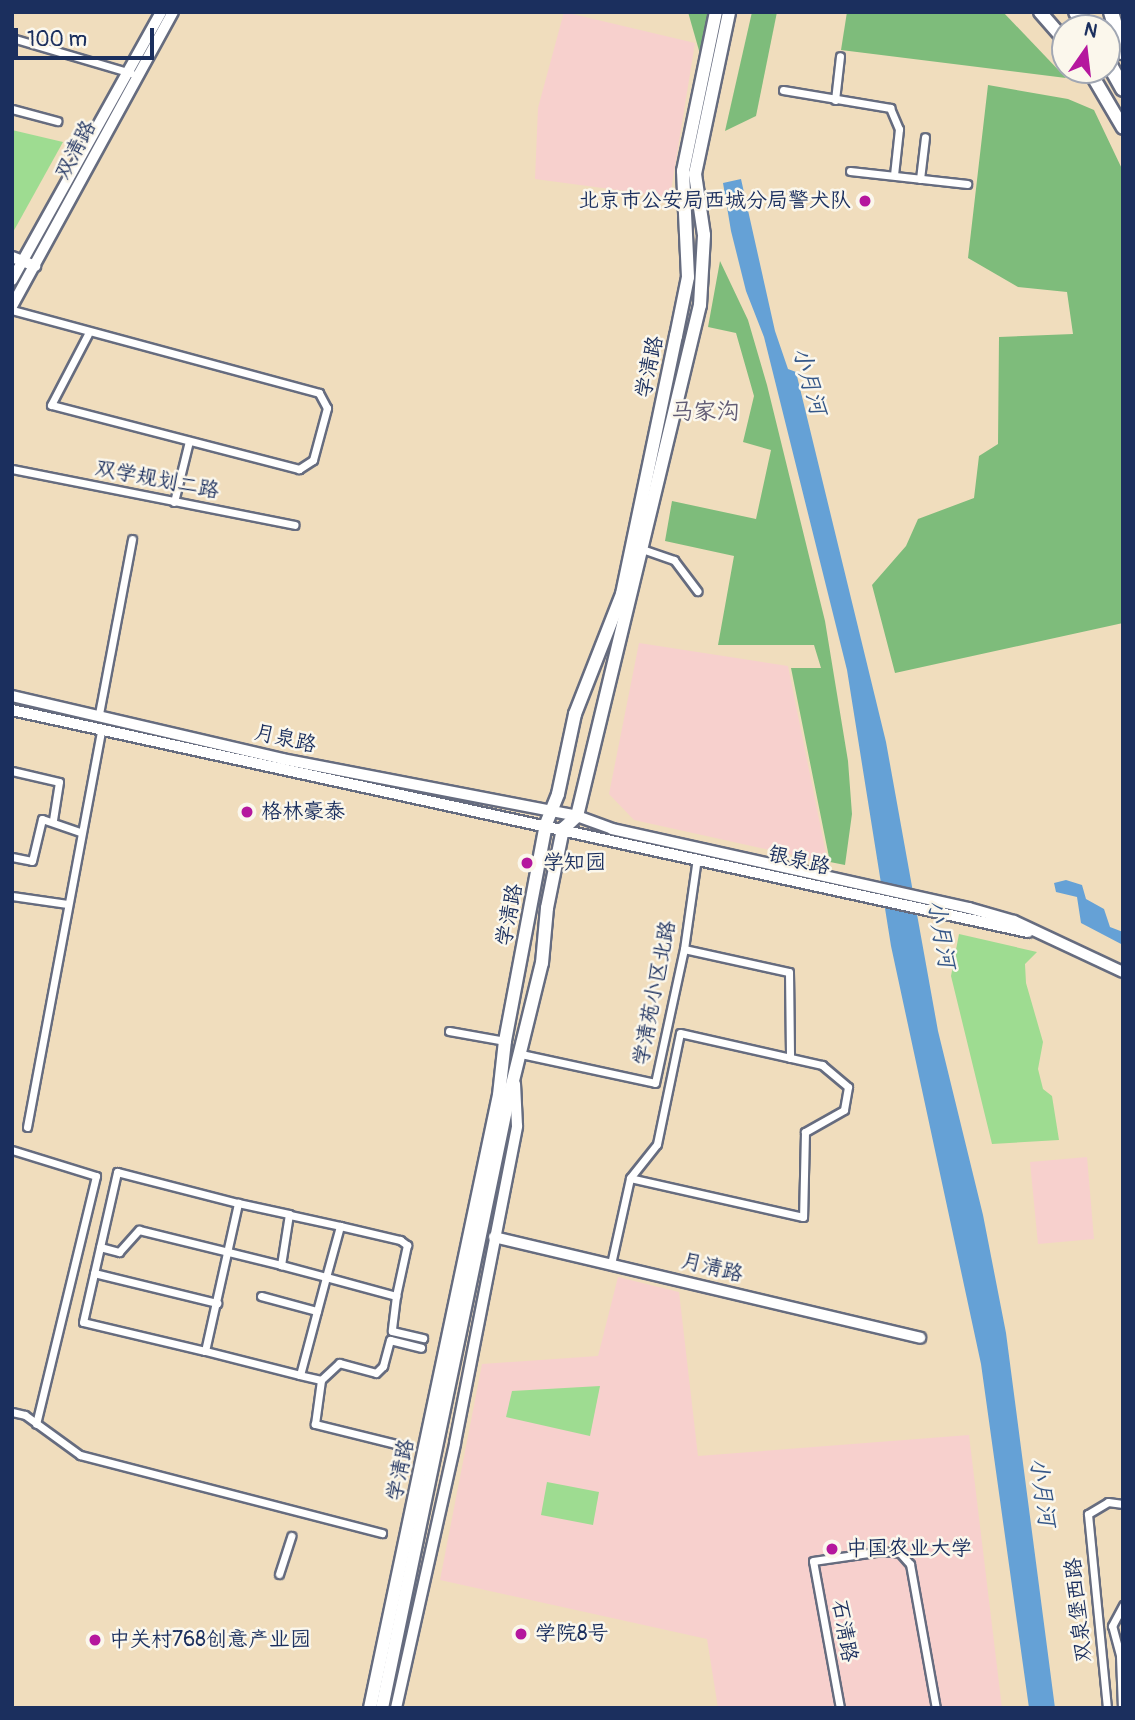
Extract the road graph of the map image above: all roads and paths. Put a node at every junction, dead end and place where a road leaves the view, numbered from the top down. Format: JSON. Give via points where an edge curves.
{"nodes":[{"id":1,"x":161,"y":12,"type":"edge"},
{"id":2,"x":173,"y":12,"type":"edge"},
{"id":3,"x":716,"y":12,"type":"edge"},
{"id":4,"x":729,"y":12,"type":"edge"},
{"id":5,"x":1111,"y":12,"type":"edge"},
{"id":6,"x":12,"y":38,"type":"edge"},
{"id":7,"x":1123,"y":52,"type":"edge"},
{"id":8,"x":840,"y":56,"type":"dead end"},
{"id":9,"x":127,"y":69,"type":"junction"},
{"id":10,"x":137,"y":78,"type":"junction"},
{"id":11,"x":1097,"y":84,"type":"edge"},
{"id":12,"x":783,"y":90,"type":"dead end"},
{"id":13,"x":835,"y":100,"type":"junction"},
{"id":14,"x":12,"y":109,"type":"edge"},
{"id":15,"x":57,"y":121,"type":"dead end"},
{"id":16,"x":1123,"y":128,"type":"edge"},
{"id":17,"x":925,"y":136,"type":"dead end"},
{"id":18,"x":850,"y":171,"type":"dead end"},
{"id":19,"x":894,"y":176,"type":"junction"},
{"id":20,"x":920,"y":178,"type":"junction"},
{"id":21,"x":967,"y":184,"type":"dead end"},
{"id":22,"x":12,"y":257,"type":"edge"},
{"id":23,"x":30,"y":263,"type":"junction"},
{"id":24,"x":12,"y":280,"type":"edge"},
{"id":25,"x":12,"y":308,"type":"edge"},
{"id":26,"x":88,"y":334,"type":"junction"},
{"id":27,"x":189,"y":441,"type":"junction"},
{"id":28,"x":12,"y":469,"type":"edge"},
{"id":29,"x":174,"y":502,"type":"junction"},
{"id":30,"x":294,"y":525,"type":"dead end"},
{"id":31,"x":132,"y":539,"type":"dead end"},
{"id":32,"x":642,"y":549,"type":"junction"},
{"id":33,"x":697,"y":591,"type":"dead end"},
{"id":34,"x":12,"y":696,"type":"edge"},
{"id":35,"x":12,"y":710,"type":"edge"},
{"id":36,"x":99,"y":714,"type":"junction"},
{"id":37,"x":101,"y":730,"type":"junction"},
{"id":38,"x":12,"y":771,"type":"edge"},
{"id":39,"x":550,"y":811,"type":"junction"},
{"id":40,"x":577,"y":816,"type":"junction"},
{"id":41,"x":53,"y":821,"type":"junction"},
{"id":42,"x":546,"y":824,"type":"junction"},
{"id":43,"x":563,"y":829,"type":"junction"},
{"id":44,"x":80,"y":832,"type":"junction"},
{"id":45,"x":12,"y":857,"type":"edge"},
{"id":46,"x":697,"y":857,"type":"junction"},
{"id":47,"x":12,"y":896,"type":"edge"},
{"id":48,"x":67,"y":904,"type":"junction"},
{"id":49,"x":944,"y":908,"type":"junction"},
{"id":50,"x":684,"y":949,"type":"junction"},
{"id":51,"x":1123,"y":972,"type":"edge"},
{"id":52,"x":449,"y":1031,"type":"dead end"},
{"id":53,"x":505,"y":1041,"type":"junction"},
{"id":54,"x":521,"y":1054,"type":"junction"},
{"id":55,"x":790,"y":1058,"type":"junction"},
{"id":56,"x":515,"y":1079,"type":"junction"},
{"id":57,"x":27,"y":1127,"type":"dead end"},
{"id":58,"x":12,"y":1150,"type":"edge"},
{"id":59,"x":630,"y":1178,"type":"junction"},
{"id":60,"x":238,"y":1203,"type":"junction"},
{"id":61,"x":289,"y":1214,"type":"junction"},
{"id":62,"x":340,"y":1226,"type":"junction"},
{"id":63,"x":494,"y":1237,"type":"junction"},
{"id":64,"x":100,"y":1247,"type":"junction"},
{"id":65,"x":228,"y":1253,"type":"junction"},
{"id":66,"x":611,"y":1264,"type":"junction"},
{"id":67,"x":281,"y":1265,"type":"junction"},
{"id":68,"x":94,"y":1273,"type":"junction"},
{"id":69,"x":326,"y":1277,"type":"junction"},
{"id":70,"x":261,"y":1296,"type":"dead end"},
{"id":71,"x":396,"y":1296,"type":"junction"},
{"id":72,"x":216,"y":1303,"type":"junction"},
{"id":73,"x":317,"y":1311,"type":"junction"},
{"id":74,"x":423,"y":1338,"type":"dead end"},
{"id":75,"x":920,"y":1338,"type":"dead end"},
{"id":76,"x":421,"y":1348,"type":"dead end"},
{"id":77,"x":205,"y":1351,"type":"junction"},
{"id":78,"x":300,"y":1375,"type":"junction"},
{"id":79,"x":321,"y":1380,"type":"junction"},
{"id":80,"x":12,"y":1412,"type":"edge"},
{"id":81,"x":36,"y":1424,"type":"junction"},
{"id":82,"x":400,"y":1446,"type":"dead end"},
{"id":83,"x":1123,"y":1504,"type":"edge"},
{"id":84,"x":382,"y":1533,"type":"dead end"},
{"id":85,"x":291,"y":1536,"type":"dead end"},
{"id":86,"x":279,"y":1574,"type":"dead end"},
{"id":87,"x":1123,"y":1605,"type":"edge"},
{"id":88,"x":370,"y":1708,"type":"edge"},
{"id":89,"x":382,"y":1708,"type":"edge"},
{"id":90,"x":396,"y":1708,"type":"edge"},
{"id":91,"x":840,"y":1708,"type":"edge"},
{"id":92,"x":936,"y":1708,"type":"edge"},
{"id":93,"x":1107,"y":1708,"type":"edge"},
{"id":94,"x":1122,"y":1708,"type":"edge"}],
"edges":[{"from":1,"to":9,"type":"main road","name":"双清路"},
{"from":2,"to":10,"type":"main road","name":"双清路"},
{"from":3,"to":39,"type":"main road","name":"学清路","via":[[682,171],[688,277],[668,377],[622,594],[575,715]]},
{"from":4,"to":32,"type":"main road","name":"学清路","via":[[695,174],[704,235],[700,305]]},
{"from":5,"to":7,"type":"highway"},
{"from":6,"to":9,"type":"street"},
{"from":8,"to":13,"type":"street"},
{"from":9,"to":10,"type":"street"},
{"from":9,"to":23,"type":"main road","name":"双清路"},
{"from":10,"to":23,"type":"main road","name":"双清路"},
{"from":11,"to":16,"type":"main road"},
{"from":12,"to":13,"type":"street"},
{"from":13,"to":19,"type":"street","via":[[890,108],[899,130]]},
{"from":14,"to":15,"type":"street"},
{"from":17,"to":20,"type":"street"},
{"from":18,"to":19,"type":"street"},
{"from":19,"to":20,"type":"street"},
{"from":20,"to":21,"type":"street"},
{"from":22,"to":23,"type":"street"},
{"from":23,"to":24,"type":"main road","name":"双清路"},
{"from":23,"to":25,"type":"main road","name":"双清路"},
{"from":25,"to":26,"type":"street"},
{"from":26,"to":27,"type":"street","via":[[51,405]]},
{"from":26,"to":27,"type":"street","via":[[319,393],[327,408],[313,460],[299,469]]},
{"from":27,"to":29,"type":"street"},
{"from":28,"to":29,"type":"street","name":"双学规划二路"},
{"from":29,"to":30,"type":"street","name":"双学规划二路"},
{"from":31,"to":36,"type":"street"},
{"from":32,"to":33,"type":"street","via":[[674,560]]},
{"from":32,"to":40,"type":"main road","name":"学清路"},
{"from":34,"to":36,"type":"main road","name":"月泉路"},
{"from":35,"to":37,"type":"main road","name":"月泉路"},
{"from":36,"to":39,"type":"main road","name":"月泉路","via":[[282,759]]},
{"from":37,"to":42,"type":"main road","name":"月泉路"},
{"from":37,"to":44,"type":"street"},
{"from":38,"to":41,"type":"street","via":[[59,782]]},
{"from":39,"to":40,"type":"main road","name":"月泉路"},
{"from":39,"to":42,"type":"main road","name":"学清路"},
{"from":40,"to":43,"type":"main road"},
{"from":40,"to":49,"type":"main road","name":"银泉路","via":[[612,829]]},
{"from":41,"to":44,"type":"street"},
{"from":41,"to":45,"type":"street","via":[[42,819],[32,861]]},
{"from":42,"to":43,"type":"main road","name":"银泉路"},
{"from":42,"to":53,"type":"main road","name":"学清路"},
{"from":43,"to":46,"type":"main road","name":"银泉路"},
{"from":43,"to":54,"type":"main road","name":"学清路","via":[[542,963]]},
{"from":44,"to":48,"type":"street"},
{"from":46,"to":49,"type":"main road","name":"银泉路","via":[[860,896]]},
{"from":46,"to":50,"type":"street","name":"学清苑小区北路"},
{"from":47,"to":48,"type":"street"},
{"from":48,"to":57,"type":"street"},
{"from":49,"to":51,"type":"main road","name":"银泉路","via":[[1044,936]]},
{"from":50,"to":54,"type":"street","name":"学清苑小区北路","via":[[655,1083]]},
{"from":50,"to":55,"type":"street","via":[[789,972]]},
{"from":52,"to":53,"type":"street"},
{"from":53,"to":88,"type":"main road","name":"学清路","via":[[499,1095]]},
{"from":54,"to":56,"type":"main road","name":"学清路"},
{"from":55,"to":59,"type":"street","via":[[680,1033],[657,1144]]},
{"from":55,"to":59,"type":"street","via":[[822,1065],[848,1087],[844,1110],[805,1132],[803,1217]]},
{"from":56,"to":63,"type":"street","name":"学清路","via":[[517,1126]]},
{"from":56,"to":89,"type":"main road","name":"学清路"},
{"from":58,"to":81,"type":"street","via":[[96,1176]]},
{"from":59,"to":66,"type":"street"},
{"from":60,"to":61,"type":"street"},
{"from":60,"to":64,"type":"street","via":[[117,1172]]},
{"from":60,"to":65,"type":"street"},
{"from":61,"to":62,"type":"street"},
{"from":61,"to":67,"type":"street"},
{"from":62,"to":69,"type":"street"},
{"from":62,"to":71,"type":"street","via":[[407,1245]]},
{"from":63,"to":66,"type":"street","name":"月清路"},
{"from":63,"to":90,"type":"street","name":"学清路","via":[[455,1443]]},
{"from":64,"to":65,"type":"street","via":[[120,1252],[139,1230]]},
{"from":64,"to":68,"type":"street"},
{"from":65,"to":67,"type":"street"},
{"from":65,"to":72,"type":"street"},
{"from":66,"to":75,"type":"street","name":"月清路"},
{"from":67,"to":69,"type":"street"},
{"from":68,"to":72,"type":"street"},
{"from":68,"to":77,"type":"street","via":[[83,1322]]},
{"from":69,"to":71,"type":"street"},
{"from":69,"to":73,"type":"street"},
{"from":70,"to":73,"type":"street"},
{"from":71,"to":74,"type":"street","via":[[392,1331]]},
{"from":72,"to":77,"type":"street"},
{"from":73,"to":78,"type":"street"},
{"from":76,"to":79,"type":"street","via":[[390,1340],[383,1366],[376,1373],[340,1363]]},
{"from":77,"to":78,"type":"street"},
{"from":78,"to":79,"type":"street"},
{"from":79,"to":82,"type":"street","via":[[315,1424]]},
{"from":80,"to":81,"type":"street"},
{"from":81,"to":84,"type":"street","via":[[80,1455]]},
{"from":83,"to":93,"type":"street","name":"双泉堡西路","via":[[1108,1502],[1092,1509],[1088,1533]]},
{"from":85,"to":86,"type":"street"},
{"from":87,"to":94,"type":"street","via":[[1112,1626],[1120,1655]]},
{"from":91,"to":92,"type":"street","name":"石清路","via":[[813,1561],[882,1551],[900,1553],[910,1564]]}]}
